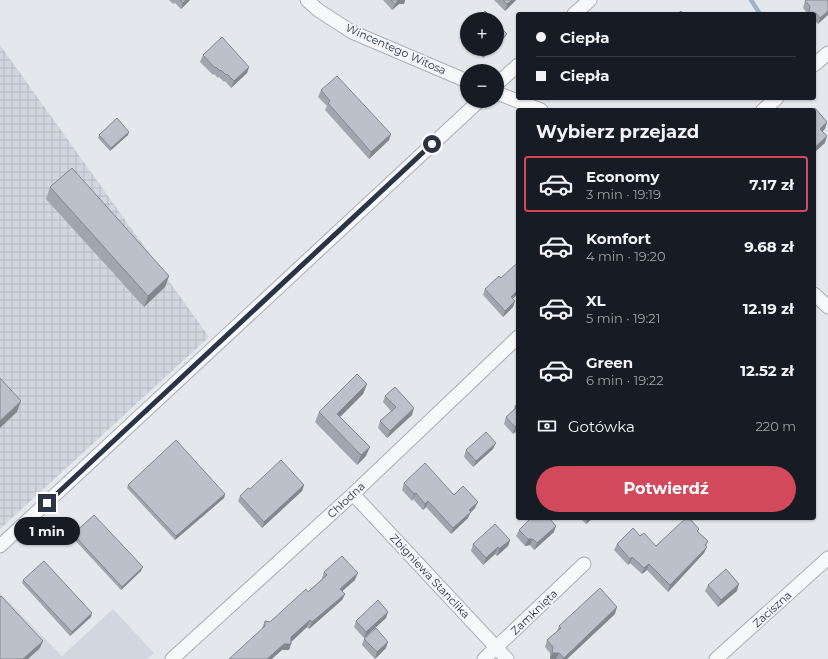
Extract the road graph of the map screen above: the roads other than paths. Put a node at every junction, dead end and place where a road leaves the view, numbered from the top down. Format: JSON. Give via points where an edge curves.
{"nodes":[{"id":1,"x":307,"y":0,"type":"edge"},
{"id":2,"x":590,"y":0,"type":"edge"},
{"id":3,"x":576,"y":12,"type":"edge"},
{"id":4,"x":828,"y":53,"type":"edge"},
{"id":5,"x":816,"y":63,"type":"edge"},
{"id":6,"x":516,"y":67,"type":"edge"},
{"id":7,"x":460,"y":78,"type":"edge"},
{"id":8,"x":504,"y":78,"type":"edge"},
{"id":9,"x":504,"y":96,"type":"edge"},
{"id":10,"x":775,"y":100,"type":"edge"},
{"id":11,"x":471,"y":108,"type":"edge"},
{"id":12,"x":536,"y":108,"type":"edge"},
{"id":13,"x":765,"y":108,"type":"edge"},
{"id":14,"x":816,"y":296,"type":"edge"},
{"id":15,"x":828,"y":307,"type":"edge"},
{"id":16,"x":516,"y":340,"type":"edge"},
{"id":17,"x":353,"y":494,"type":"junction"},
{"id":18,"x":0,"y":546,"type":"edge"},
{"id":19,"x":828,"y":558,"type":"edge"},
{"id":20,"x":584,"y":564,"type":"dead end"},
{"id":21,"x":497,"y":647,"type":"junction"},
{"id":22,"x":172,"y":659,"type":"edge"},
{"id":23,"x":484,"y":659,"type":"edge"},
{"id":24,"x":507,"y":659,"type":"edge"},
{"id":25,"x":716,"y":659,"type":"edge"}],
"edges":[{"from":1,"to":7,"type":"street","name":"Wincentego Witosa","via":[[352,32]]},
{"from":2,"to":3,"type":"street"},
{"from":4,"to":5,"type":"street"},
{"from":6,"to":8,"type":"street"},
{"from":9,"to":12,"type":"street"},
{"from":10,"to":13,"type":"street"},
{"from":11,"to":18,"type":"street"},
{"from":14,"to":15,"type":"street"},
{"from":16,"to":17,"type":"street","name":"Chłodna"},
{"from":17,"to":21,"type":"street","name":"Zbigniewa Stanclika"},
{"from":17,"to":22,"type":"street","name":"Chłodna"},
{"from":19,"to":25,"type":"street","name":"Zaciszna"},
{"from":20,"to":21,"type":"street","name":"Zamknięta"},
{"from":21,"to":23,"type":"street","name":"Zamknięta"},
{"from":21,"to":24,"type":"street","name":"Zbigniewa Stanclika"}]}
